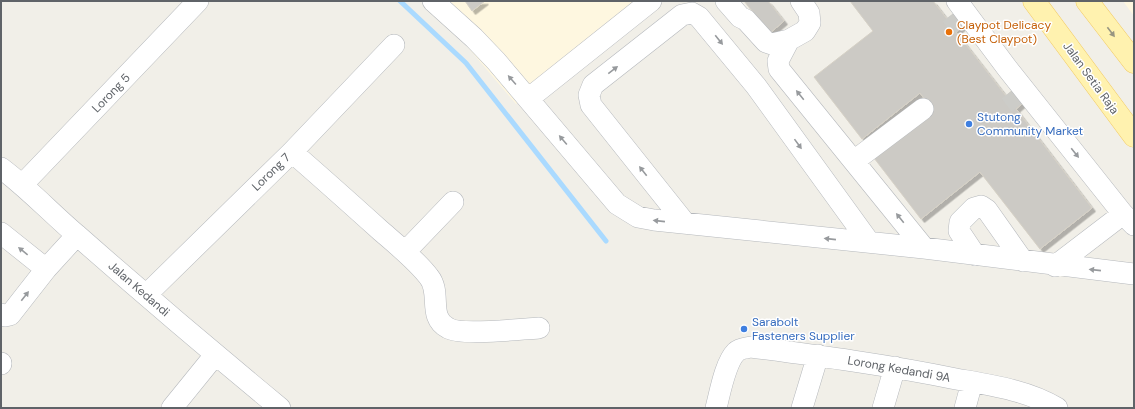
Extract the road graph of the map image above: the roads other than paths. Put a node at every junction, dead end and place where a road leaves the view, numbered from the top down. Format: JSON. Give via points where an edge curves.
{"nodes":[{"id":1,"x":198,"y":1,"type":"edge"},
{"id":2,"x":433,"y":1,"type":"edge"},
{"id":3,"x":651,"y":1,"type":"edge"},
{"id":4,"x":726,"y":1,"type":"edge"},
{"id":5,"x":801,"y":1,"type":"edge"},
{"id":6,"x":1034,"y":1,"type":"edge"},
{"id":7,"x":1088,"y":1,"type":"edge"},
{"id":8,"x":958,"y":15,"type":"tunnel mouth"},
{"id":9,"x":740,"y":17,"type":"junction"},
{"id":10,"x":789,"y":40,"type":"junction"},
{"id":11,"x":394,"y":46,"type":"dead end"},
{"id":12,"x":1134,"y":62,"type":"edge"},
{"id":13,"x":1007,"y":68,"type":"junction"},
{"id":14,"x":756,"y":86,"type":"junction"},
{"id":15,"x":528,"y":99,"type":"junction"},
{"id":16,"x":1023,"y":101,"type":"junction"},
{"id":17,"x":923,"y":109,"type":"dead end"},
{"id":18,"x":1134,"y":136,"type":"edge"},
{"id":19,"x":292,"y":152,"type":"junction"},
{"id":20,"x":854,"y":161,"type":"junction"},
{"id":21,"x":1,"y":168,"type":"edge"},
{"id":22,"x":23,"y":184,"type":"junction"},
{"id":23,"x":453,"y":202,"type":"dead end"},
{"id":24,"x":1129,"y":220,"type":"edge"},
{"id":25,"x":685,"y":223,"type":"junction"},
{"id":26,"x":1,"y":232,"type":"edge"},
{"id":27,"x":77,"y":235,"type":"junction"},
{"id":28,"x":869,"y":242,"type":"junction"},
{"id":29,"x":924,"y":248,"type":"junction"},
{"id":30,"x":405,"y":252,"type":"junction"},
{"id":31,"x":975,"y":255,"type":"junction"},
{"id":32,"x":1023,"y":261,"type":"junction"},
{"id":33,"x":1055,"y":266,"type":"junction"},
{"id":34,"x":46,"y":269,"type":"junction"},
{"id":35,"x":1134,"y":274,"type":"edge"},
{"id":36,"x":146,"y":295,"type":"junction"},
{"id":37,"x":1,"y":314,"type":"edge"},
{"id":38,"x":539,"y":328,"type":"dead end"},
{"id":39,"x":215,"y":355,"type":"junction"},
{"id":40,"x":818,"y":355,"type":"junction"},
{"id":41,"x":896,"y":367,"type":"junction"},
{"id":42,"x":972,"y":382,"type":"junction"},
{"id":43,"x":1052,"y":406,"type":"edge"},
{"id":44,"x":172,"y":408,"type":"edge"},
{"id":45,"x":280,"y":408,"type":"edge"},
{"id":46,"x":716,"y":408,"type":"edge"},
{"id":47,"x":802,"y":408,"type":"edge"},
{"id":48,"x":883,"y":408,"type":"edge"},
{"id":49,"x":965,"y":408,"type":"edge"}],
"edges":[{"from":1,"to":22,"type":"street","name":"Lorong 5"},
{"from":15,"to":2,"type":"street","one_way":true,"via":[[474,38]]},
{"from":3,"to":15,"type":"street"},
{"from":4,"to":9,"type":"street"},
{"from":5,"to":10,"type":"street","via":[[809,14],[810,23],[805,32]]},
{"from":6,"to":18,"type":"main road","name":"Jalan Setia Raja"},
{"from":7,"to":12,"type":"main road","one_way":true},
{"from":8,"to":13,"type":"street"},
{"from":9,"to":10,"type":"street","via":[[766,42],[772,44]]},
{"from":9,"to":14,"type":"street","via":[[741,26],[768,67],[764,78]]},
{"from":20,"to":10,"type":"street","one_way":true,"via":[[779,69],[778,61]]},
{"from":11,"to":19,"type":"street","name":"Lorong 7"},
{"from":13,"to":16,"type":"street"},
{"from":13,"to":16,"type":"street","via":[[1006,85]]},
{"from":25,"to":14,"type":"street","one_way":true,"via":[[591,105],[589,95],[593,86],[682,14],[692,13],[700,17]]},
{"from":14,"to":28,"type":"street","one_way":true},
{"from":25,"to":15,"type":"street","one_way":true,"via":[[638,217],[617,204]]},
{"from":16,"to":24,"type":"street","one_way":true},
{"from":17,"to":20,"type":"street"},
{"from":19,"to":30,"type":"street"},
{"from":19,"to":36,"type":"street","name":"Lorong 7"},
{"from":29,"to":20,"type":"street","one_way":true},
{"from":21,"to":22,"type":"street","name":"Jalan Kedandi"},
{"from":22,"to":27,"type":"street","name":"Jalan Kedandi"},
{"from":23,"to":30,"type":"street"},
{"from":24,"to":33,"type":"street"},
{"from":28,"to":25,"type":"street","one_way":true},
{"from":34,"to":26,"type":"street","one_way":true},
{"from":27,"to":34,"type":"street"},
{"from":27,"to":36,"type":"street","name":"Jalan Kedandi"},
{"from":28,"to":29,"type":"street"},
{"from":29,"to":31,"type":"street"},
{"from":30,"to":38,"type":"street","via":[[429,277],[436,292],[436,315],[448,328],[461,332]]},
{"from":31,"to":32,"type":"street"},
{"from":31,"to":32,"type":"street","via":[[959,231],[960,222],[974,208],[982,206],[988,210]]},
{"from":32,"to":33,"type":"street"},
{"from":35,"to":33,"type":"street","one_way":true},
{"from":37,"to":34,"type":"street","one_way":true,"via":[[10,315]]},
{"from":36,"to":39,"type":"street","name":"Jalan Kedandi"},
{"from":39,"to":44,"type":"street"},
{"from":39,"to":45,"type":"street","name":"Jalan Kedandi"},
{"from":40,"to":41,"type":"street","name":"Lorong Kedandi 9A"},
{"from":40,"to":46,"type":"street","name":"Lorong Kedandi 9A","via":[[751,347],[737,351],[728,365]]},
{"from":40,"to":47,"type":"street"},
{"from":41,"to":42,"type":"street","name":"Lorong Kedandi 9A"},
{"from":41,"to":48,"type":"street"},
{"from":42,"to":43,"type":"street","name":"Lorong Kedandi 9A","via":[[1013,390]]},
{"from":42,"to":49,"type":"street"}]}
